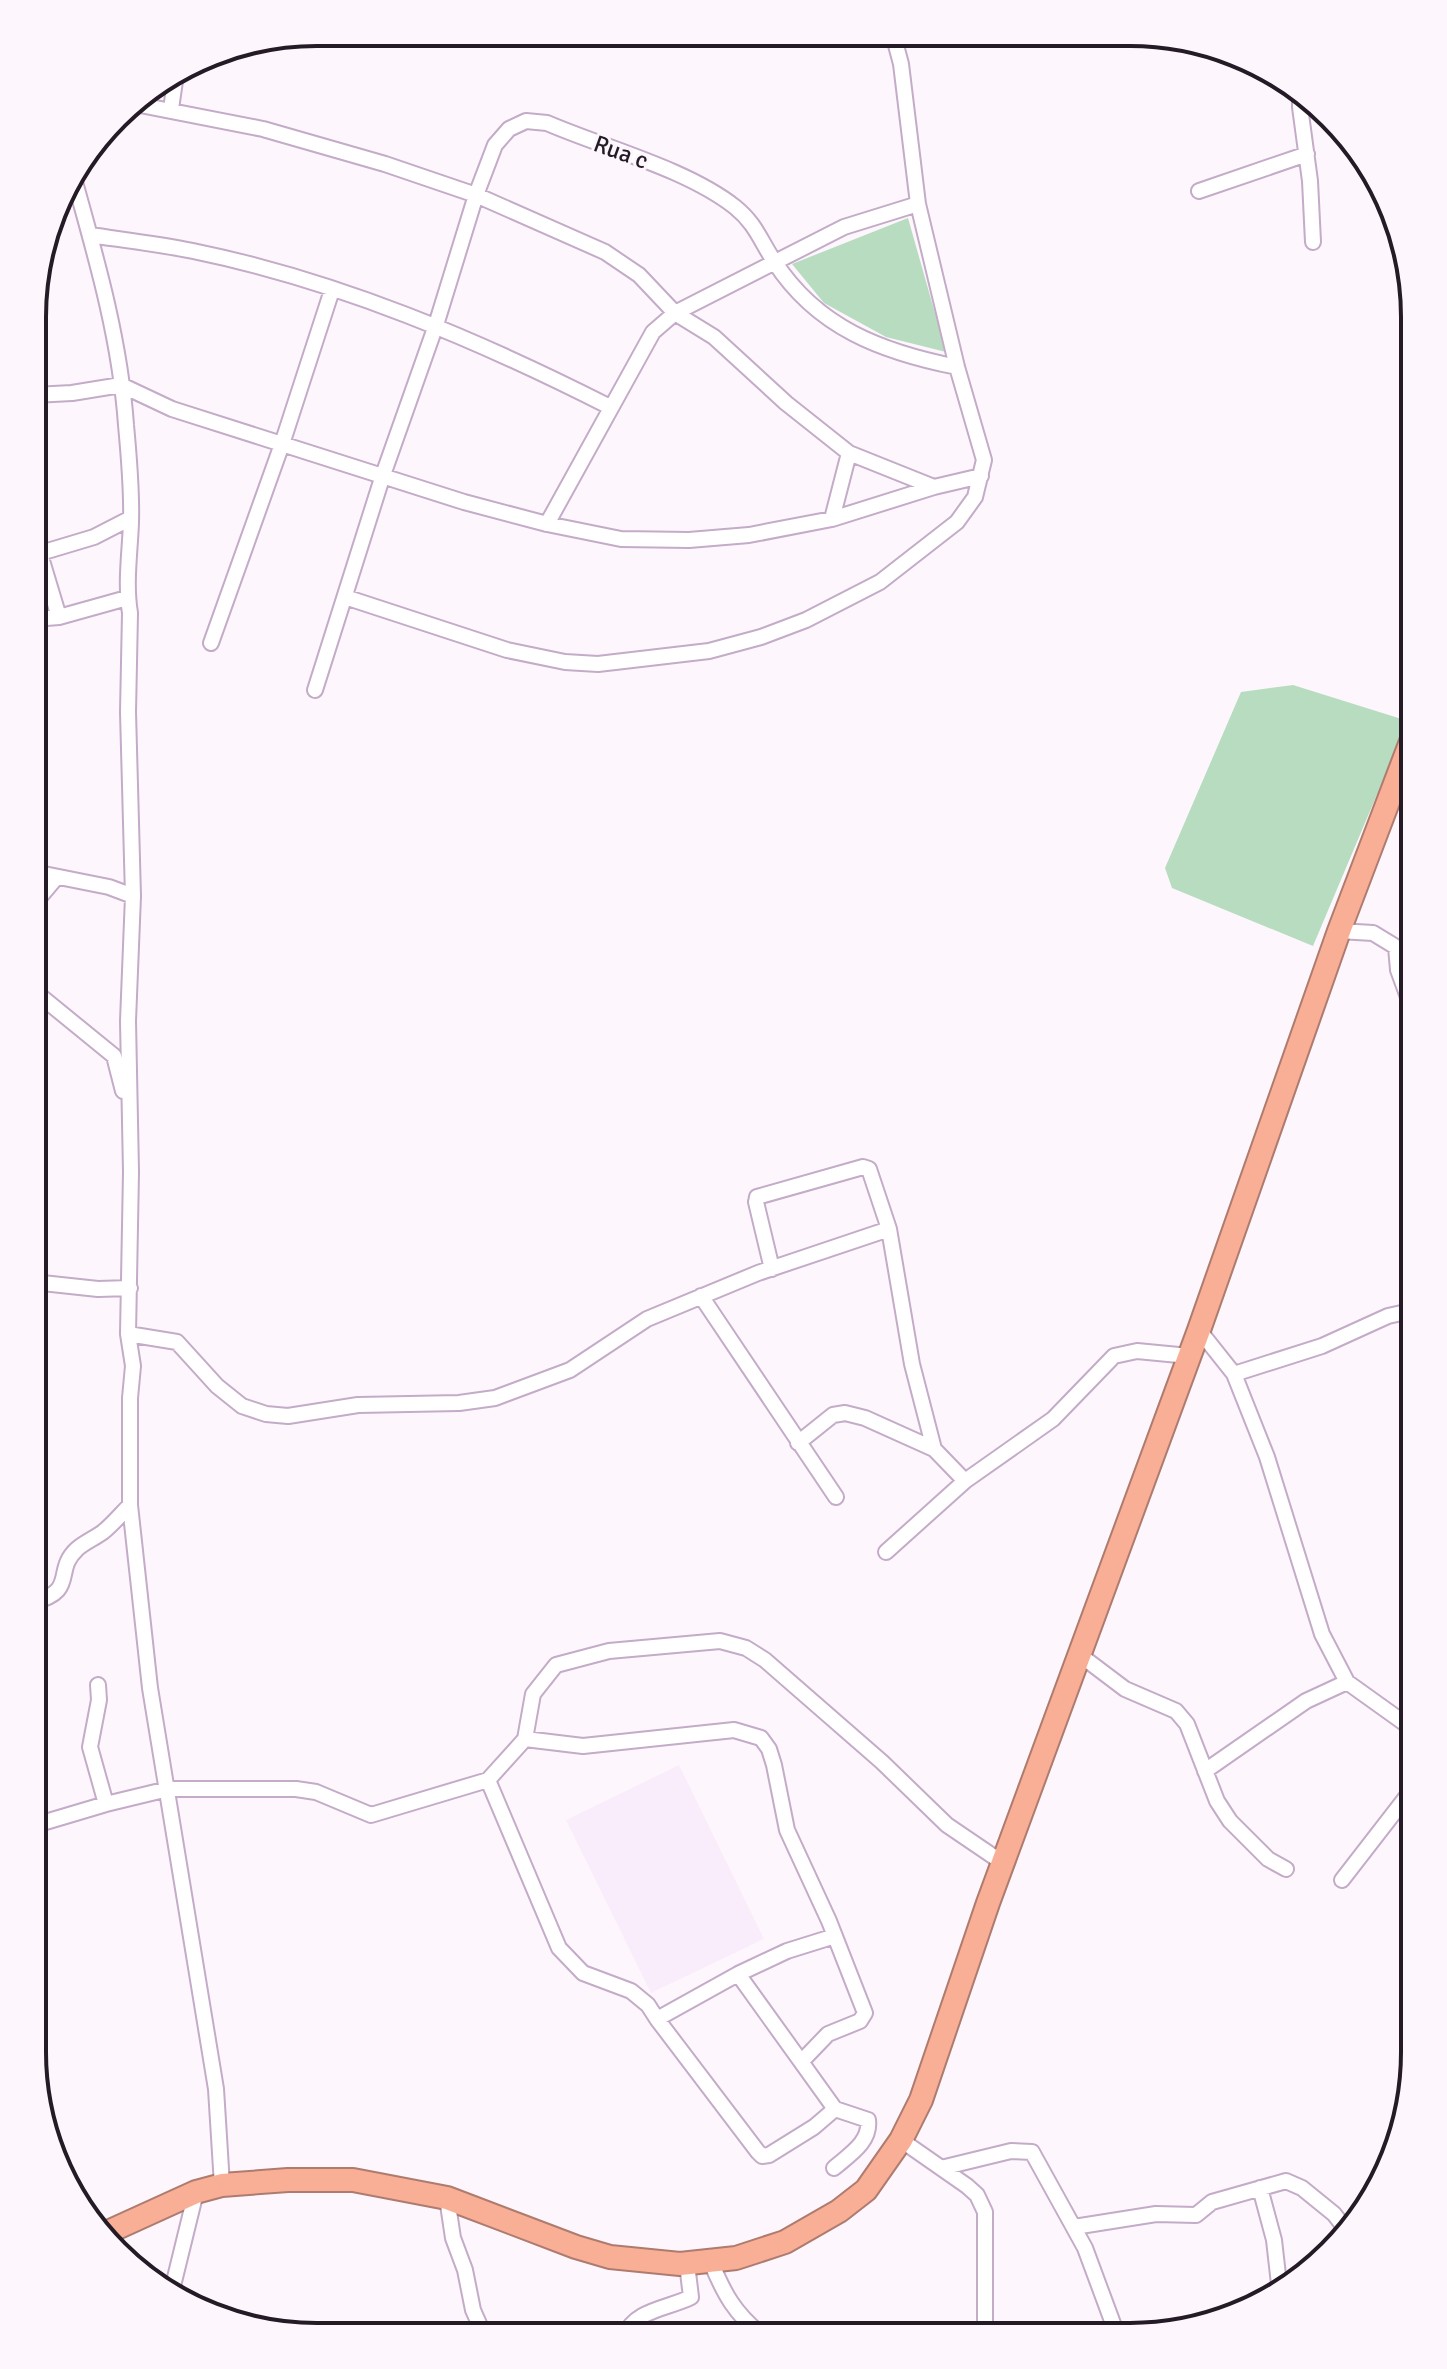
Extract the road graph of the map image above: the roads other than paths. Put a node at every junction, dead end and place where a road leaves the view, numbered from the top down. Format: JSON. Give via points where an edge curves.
{"nodes":[{"id":1,"x":896,"y":46,"type":"edge"},
{"id":2,"x":174,"y":87,"type":"edge"},
{"id":3,"x":148,"y":106,"type":"edge"},
{"id":4,"x":1300,"y":106,"type":"edge"},
{"id":5,"x":171,"y":109,"type":"junction"},
{"id":6,"x":1307,"y":154,"type":"junction"},
{"id":7,"x":77,"y":191,"type":"edge"},
{"id":8,"x":1199,"y":191,"type":"dead end"},
{"id":9,"x":476,"y":195,"type":"junction"},
{"id":10,"x":918,"y":204,"type":"junction"},
{"id":11,"x":90,"y":235,"type":"junction"},
{"id":12,"x":1313,"y":242,"type":"dead end"},
{"id":13,"x":774,"y":261,"type":"junction"},
{"id":14,"x":332,"y":290,"type":"junction"},
{"id":15,"x":675,"y":313,"type":"junction"},
{"id":16,"x":436,"y":325,"type":"junction"},
{"id":17,"x":957,"y":367,"type":"junction"},
{"id":18,"x":121,"y":385,"type":"junction"},
{"id":19,"x":46,"y":394,"type":"edge"},
{"id":20,"x":610,"y":407,"type":"junction"},
{"id":21,"x":282,"y":444,"type":"junction"},
{"id":22,"x":849,"y":453,"type":"junction"},
{"id":23,"x":383,"y":475,"type":"junction"},
{"id":24,"x":981,"y":476,"type":"junction"},
{"id":25,"x":934,"y":487,"type":"junction"},
{"id":26,"x":131,"y":518,"type":"junction"},
{"id":27,"x":832,"y":519,"type":"junction"},
{"id":28,"x":547,"y":524,"type":"junction"},
{"id":29,"x":46,"y":551,"type":"edge"},
{"id":30,"x":46,"y":581,"type":"edge"},
{"id":31,"x":345,"y":597,"type":"junction"},
{"id":32,"x":127,"y":598,"type":"junction"},
{"id":33,"x":59,"y":617,"type":"junction"},
{"id":34,"x":46,"y":618,"type":"edge"},
{"id":35,"x":211,"y":643,"type":"dead end"},
{"id":36,"x":315,"y":690,"type":"dead end"},
{"id":37,"x":1401,"y":788,"type":"edge"},
{"id":38,"x":46,"y":875,"type":"edge"},
{"id":39,"x":56,"y":878,"type":"junction"},
{"id":40,"x":46,"y":890,"type":"edge"},
{"id":41,"x":133,"y":896,"type":"junction"},
{"id":42,"x":1339,"y":931,"type":"junction"},
{"id":43,"x":1401,"y":977,"type":"edge"},
{"id":44,"x":46,"y":1001,"type":"edge"},
{"id":45,"x":128,"y":1115,"type":"junction"},
{"id":46,"x":889,"y":1229,"type":"junction"},
{"id":47,"x":772,"y":1269,"type":"junction"},
{"id":48,"x":46,"y":1283,"type":"edge"},
{"id":49,"x":130,"y":1288,"type":"junction"},
{"id":50,"x":701,"y":1296,"type":"junction"},
{"id":51,"x":1400,"y":1313,"type":"edge"},
{"id":52,"x":1199,"y":1330,"type":"junction"},
{"id":53,"x":128,"y":1334,"type":"junction"},
{"id":54,"x":1189,"y":1356,"type":"junction"},
{"id":55,"x":1234,"y":1374,"type":"junction"},
{"id":56,"x":798,"y":1443,"type":"junction"},
{"id":57,"x":934,"y":1449,"type":"junction"},
{"id":58,"x":965,"y":1481,"type":"junction"},
{"id":59,"x":836,"y":1497,"type":"dead end"},
{"id":60,"x":130,"y":1505,"type":"junction"},
{"id":61,"x":886,"y":1552,"type":"dead end"},
{"id":62,"x":46,"y":1598,"type":"edge"},
{"id":63,"x":1080,"y":1655,"type":"junction"},
{"id":64,"x":1347,"y":1682,"type":"junction"},
{"id":65,"x":98,"y":1685,"type":"dead end"},
{"id":66,"x":1400,"y":1720,"type":"edge"},
{"id":67,"x":525,"y":1739,"type":"junction"},
{"id":68,"x":1205,"y":1771,"type":"junction"},
{"id":69,"x":488,"y":1780,"type":"junction"},
{"id":70,"x":168,"y":1789,"type":"junction"},
{"id":71,"x":106,"y":1804,"type":"junction"},
{"id":72,"x":1400,"y":1805,"type":"edge"},
{"id":73,"x":46,"y":1822,"type":"edge"},
{"id":74,"x":1003,"y":1863,"type":"junction"},
{"id":75,"x":1286,"y":1869,"type":"dead end"},
{"id":76,"x":1342,"y":1880,"type":"dead end"},
{"id":77,"x":835,"y":1936,"type":"junction"},
{"id":78,"x":738,"y":1974,"type":"junction"},
{"id":79,"x":657,"y":2019,"type":"junction"},
{"id":80,"x":802,"y":2061,"type":"junction"},
{"id":81,"x":835,"y":2109,"type":"junction"},
{"id":82,"x":901,"y":2140,"type":"junction"},
{"id":83,"x":834,"y":2168,"type":"dead end"},
{"id":84,"x":941,"y":2168,"type":"junction"},
{"id":85,"x":222,"y":2185,"type":"junction"},
{"id":86,"x":1260,"y":2188,"type":"junction"},
{"id":87,"x":196,"y":2192,"type":"junction"},
{"id":88,"x":447,"y":2198,"type":"junction"},
{"id":89,"x":1340,"y":2222,"type":"edge"},
{"id":90,"x":1074,"y":2227,"type":"junction"},
{"id":91,"x":113,"y":2230,"type":"edge"},
{"id":92,"x":711,"y":2262,"type":"junction"},
{"id":93,"x":687,"y":2264,"type":"junction"},
{"id":94,"x":1278,"y":2279,"type":"edge"},
{"id":95,"x":174,"y":2282,"type":"edge"},
{"id":96,"x":479,"y":2323,"type":"edge"},
{"id":97,"x":631,"y":2323,"type":"edge"},
{"id":98,"x":747,"y":2323,"type":"edge"},
{"id":99,"x":985,"y":2323,"type":"edge"},
{"id":100,"x":1113,"y":2323,"type":"edge"}],
"edges":[{"from":1,"to":10,"type":"street"},
{"from":2,"to":5,"type":"street"},
{"from":3,"to":5,"type":"street"},
{"from":4,"to":6,"type":"street"},
{"from":5,"to":9,"type":"street","via":[[291,137]]},
{"from":6,"to":8,"type":"street"},
{"from":6,"to":12,"type":"street"},
{"from":7,"to":11,"type":"street"},
{"from":9,"to":13,"type":"street","name":"Rua c","via":[[495,145],[509,129],[526,121],[547,123],[675,172],[734,206],[758,229]]},
{"from":9,"to":15,"type":"street","via":[[605,252],[639,275]]},
{"from":9,"to":16,"type":"street"},
{"from":10,"to":13,"type":"street","via":[[844,227]]},
{"from":10,"to":17,"type":"street"},
{"from":11,"to":14,"type":"street","via":[[192,251]]},
{"from":11,"to":18,"type":"street","via":[[111,312]]},
{"from":13,"to":15,"type":"street"},
{"from":13,"to":17,"type":"street","via":[[828,321],[879,346]]},
{"from":14,"to":16,"type":"street"},
{"from":14,"to":21,"type":"street"},
{"from":15,"to":20,"type":"street","via":[[653,332]]},
{"from":15,"to":22,"type":"street","via":[[714,337]]},
{"from":16,"to":20,"type":"street"},
{"from":16,"to":23,"type":"street"},
{"from":17,"to":24,"type":"street","via":[[984,460]]},
{"from":18,"to":19,"type":"street"},
{"from":18,"to":21,"type":"street","via":[[172,409]]},
{"from":18,"to":26,"type":"street"},
{"from":20,"to":28,"type":"street"},
{"from":21,"to":23,"type":"street"},
{"from":21,"to":35,"type":"street"},
{"from":22,"to":25,"type":"street"},
{"from":22,"to":27,"type":"street"},
{"from":23,"to":28,"type":"street"},
{"from":23,"to":31,"type":"street"},
{"from":24,"to":25,"type":"street"},
{"from":24,"to":31,"type":"street","via":[[975,497],[957,522],[880,582],[806,620],[709,651],[598,664],[565,662],[507,650]]},
{"from":25,"to":27,"type":"street"},
{"from":26,"to":29,"type":"street","via":[[94,537]]},
{"from":26,"to":32,"type":"street"},
{"from":27,"to":28,"type":"street","via":[[689,540],[621,539]]},
{"from":30,"to":33,"type":"street"},
{"from":31,"to":36,"type":"street"},
{"from":32,"to":33,"type":"street"},
{"from":32,"to":41,"type":"street"},
{"from":33,"to":34,"type":"street"},
{"from":37,"to":42,"type":"highway"},
{"from":38,"to":39,"type":"street"},
{"from":39,"to":40,"type":"street"},
{"from":39,"to":41,"type":"street"},
{"from":41,"to":45,"type":"street"},
{"from":42,"to":43,"type":"street","via":[[1373,933],[1396,947]]},
{"from":42,"to":52,"type":"highway"},
{"from":44,"to":45,"type":"street","via":[[114,1056]]},
{"from":45,"to":49,"type":"street"},
{"from":46,"to":47,"type":"street"},
{"from":46,"to":47,"type":"street","via":[[873,1174],[863,1167],[757,1197]]},
{"from":46,"to":57,"type":"street","via":[[912,1364]]},
{"from":47,"to":50,"type":"street"},
{"from":48,"to":49,"type":"street"},
{"from":49,"to":53,"type":"street"},
{"from":50,"to":53,"type":"street","via":[[647,1319],[570,1370],[495,1398],[358,1405],[288,1416],[242,1406],[177,1342]]},
{"from":50,"to":56,"type":"street"},
{"from":51,"to":55,"type":"street"},
{"from":52,"to":54,"type":"highway"},
{"from":52,"to":55,"type":"street"},
{"from":53,"to":60,"type":"street","via":[[133,1366]]},
{"from":54,"to":58,"type":"street","via":[[1137,1351],[1114,1356],[1053,1419]]},
{"from":54,"to":63,"type":"highway"},
{"from":55,"to":64,"type":"street","via":[[1267,1457],[1322,1634]]},
{"from":56,"to":57,"type":"street","via":[[833,1415],[845,1413]]},
{"from":56,"to":59,"type":"street"},
{"from":57,"to":58,"type":"street"},
{"from":58,"to":61,"type":"street"},
{"from":60,"to":62,"type":"street","via":[[71,1556],[60,1588]]},
{"from":60,"to":70,"type":"street","via":[[150,1688]]},
{"from":63,"to":68,"type":"street","via":[[1125,1689],[1176,1711],[1187,1724]]},
{"from":63,"to":74,"type":"highway"},
{"from":64,"to":66,"type":"street"},
{"from":64,"to":68,"type":"street","via":[[1306,1701]]},
{"from":65,"to":71,"type":"street","via":[[90,1747]]},
{"from":67,"to":69,"type":"street"},
{"from":67,"to":74,"type":"street","via":[[533,1694],[556,1665],[609,1651],[720,1641],[765,1660],[947,1825]]},
{"from":67,"to":77,"type":"street","via":[[583,1746],[734,1730],[761,1738],[774,1765],[787,1830]]},
{"from":68,"to":75,"type":"street","via":[[1230,1821],[1268,1859]]},
{"from":69,"to":70,"type":"street","via":[[371,1815],[296,1789]]},
{"from":69,"to":79,"type":"street","via":[[559,1948],[583,1973],[631,1991]]},
{"from":70,"to":71,"type":"street"},
{"from":70,"to":85,"type":"street","via":[[216,2089]]},
{"from":71,"to":73,"type":"street"},
{"from":72,"to":76,"type":"street"},
{"from":74,"to":82,"type":"highway","via":[[937,2057]]},
{"from":77,"to":78,"type":"street"},
{"from":77,"to":80,"type":"street","via":[[865,2015],[828,2034]]},
{"from":78,"to":79,"type":"street"},
{"from":78,"to":80,"type":"street"},
{"from":79,"to":81,"type":"street","via":[[762,2156]]},
{"from":80,"to":81,"type":"street"},
{"from":81,"to":83,"type":"street","via":[[869,2124],[865,2138]]},
{"from":82,"to":84,"type":"street"},
{"from":82,"to":92,"type":"highway","via":[[866,2190],[839,2211],[785,2242]]},
{"from":84,"to":90,"type":"street","via":[[1011,2151],[1032,2152]]},
{"from":84,"to":99,"type":"street","via":[[977,2195],[985,2212]]},
{"from":85,"to":87,"type":"highway"},
{"from":85,"to":88,"type":"highway","via":[[353,2180]]},
{"from":86,"to":89,"type":"street","via":[[1286,2181],[1296,2185]]},
{"from":86,"to":90,"type":"street","via":[[1212,2202],[1196,2215],[1156,2214]]},
{"from":86,"to":94,"type":"street"},
{"from":87,"to":91,"type":"highway"},
{"from":87,"to":95,"type":"street"},
{"from":88,"to":93,"type":"highway","via":[[610,2257]]},
{"from":88,"to":96,"type":"street","via":[[453,2238]]},
{"from":90,"to":100,"type":"street"},
{"from":92,"to":93,"type":"highway"},
{"from":92,"to":98,"type":"street","via":[[722,2289]]},
{"from":93,"to":97,"type":"street","via":[[691,2297]]}]}
